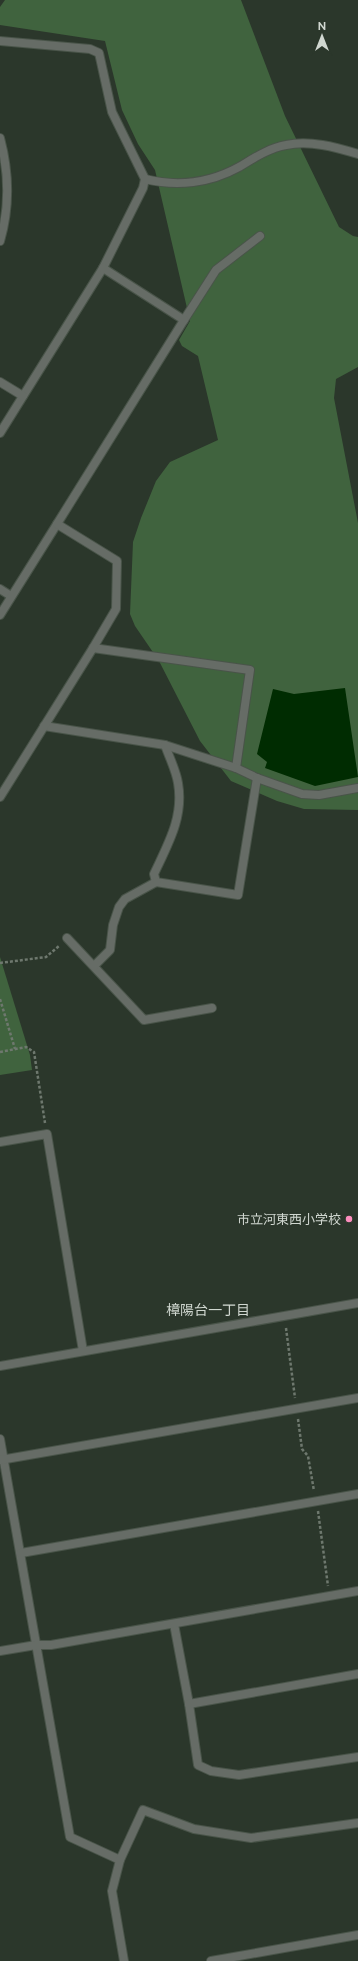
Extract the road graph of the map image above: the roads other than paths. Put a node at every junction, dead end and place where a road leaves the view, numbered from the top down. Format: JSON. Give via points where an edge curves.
{"nodes":[{"id":1,"x":0,"y":41,"type":"edge"},
{"id":2,"x":0,"y":138,"type":"edge"},
{"id":3,"x":358,"y":154,"type":"edge"},
{"id":4,"x":145,"y":179,"type":"junction"},
{"id":5,"x":260,"y":236,"type":"dead end"},
{"id":6,"x":0,"y":242,"type":"edge"},
{"id":7,"x":103,"y":268,"type":"junction"},
{"id":8,"x":184,"y":320,"type":"junction"},
{"id":9,"x":0,"y":382,"type":"edge"},
{"id":10,"x":23,"y":396,"type":"junction"},
{"id":11,"x":0,"y":433,"type":"edge"},
{"id":12,"x":57,"y":524,"type":"junction"},
{"id":13,"x":0,"y":589,"type":"edge"},
{"id":14,"x":11,"y":596,"type":"junction"},
{"id":15,"x":0,"y":615,"type":"edge"},
{"id":16,"x":93,"y":648,"type":"junction"},
{"id":17,"x":44,"y":726,"type":"junction"},
{"id":18,"x":165,"y":744,"type":"junction"},
{"id":19,"x":236,"y":768,"type":"junction"},
{"id":20,"x":257,"y":778,"type":"junction"},
{"id":21,"x":358,"y":788,"type":"edge"},
{"id":22,"x":0,"y":797,"type":"edge"},
{"id":23,"x":156,"y":882,"type":"junction"},
{"id":24,"x":67,"y":938,"type":"road end"},
{"id":25,"x":94,"y":966,"type":"junction"},
{"id":26,"x":212,"y":1008,"type":"dead end"},
{"id":27,"x":0,"y":1142,"type":"edge"},
{"id":28,"x":358,"y":1303,"type":"edge"},
{"id":29,"x":83,"y":1351,"type":"junction"},
{"id":30,"x":0,"y":1366,"type":"edge"},
{"id":31,"x":358,"y":1398,"type":"edge"},
{"id":32,"x":0,"y":1439,"type":"edge"},
{"id":33,"x":2,"y":1460,"type":"edge"},
{"id":34,"x":358,"y":1494,"type":"edge"},
{"id":35,"x":21,"y":1553,"type":"junction"},
{"id":36,"x":358,"y":1591,"type":"edge"},
{"id":37,"x":174,"y":1624,"type":"junction"},
{"id":38,"x":36,"y":1645,"type":"junction"},
{"id":39,"x":0,"y":1651,"type":"edge"},
{"id":40,"x":358,"y":1674,"type":"edge"},
{"id":41,"x":189,"y":1704,"type":"junction"},
{"id":42,"x":358,"y":1758,"type":"edge"},
{"id":43,"x":358,"y":1822,"type":"edge"},
{"id":44,"x":120,"y":1860,"type":"junction"},
{"id":45,"x":358,"y":1935,"type":"edge"},
{"id":46,"x":124,"y":1961,"type":"edge"},
{"id":47,"x":211,"y":1961,"type":"edge"}],
"edges":[{"from":1,"to":4,"type":"street","via":[[90,49],[99,53],[112,112]]},
{"from":2,"to":6,"type":"street","via":[[8,192]]},
{"from":3,"to":4,"type":"street","via":[[321,144],[286,145],[260,155],[216,178],[176,184]]},
{"from":4,"to":7,"type":"street","via":[[143,188]]},
{"from":5,"to":8,"type":"street","via":[[216,270]]},
{"from":7,"to":8,"type":"street"},
{"from":7,"to":10,"type":"street"},
{"from":8,"to":12,"type":"street"},
{"from":9,"to":10,"type":"street"},
{"from":10,"to":11,"type":"street"},
{"from":12,"to":14,"type":"street"},
{"from":12,"to":16,"type":"street","via":[[117,562],[116,609]]},
{"from":13,"to":14,"type":"street"},
{"from":14,"to":15,"type":"street"},
{"from":16,"to":17,"type":"street"},
{"from":16,"to":19,"type":"street","via":[[250,670]]},
{"from":17,"to":18,"type":"street"},
{"from":17,"to":22,"type":"street"},
{"from":18,"to":19,"type":"street"},
{"from":18,"to":23,"type":"street","via":[[178,782],[180,809],[176,825],[154,874]]},
{"from":19,"to":20,"type":"street"},
{"from":20,"to":21,"type":"street","via":[[302,794],[319,795]]},
{"from":20,"to":23,"type":"street","via":[[238,895]]},
{"from":23,"to":25,"type":"street","via":[[125,899],[119,906],[113,925],[110,950]]},
{"from":24,"to":25,"type":"street"},
{"from":25,"to":26,"type":"street","via":[[144,1020]]},
{"from":27,"to":29,"type":"street","via":[[47,1134]]},
{"from":28,"to":29,"type":"street"},
{"from":29,"to":30,"type":"street"},
{"from":31,"to":33,"type":"street"},
{"from":32,"to":33,"type":"street"},
{"from":33,"to":35,"type":"street"},
{"from":34,"to":35,"type":"street"},
{"from":35,"to":38,"type":"street"},
{"from":36,"to":37,"type":"street"},
{"from":37,"to":38,"type":"street","via":[[51,1645]]},
{"from":37,"to":41,"type":"street"},
{"from":38,"to":39,"type":"street"},
{"from":38,"to":44,"type":"street","via":[[70,1837]]},
{"from":40,"to":41,"type":"street"},
{"from":41,"to":42,"type":"street","via":[[198,1765],[211,1771],[239,1775]]},
{"from":43,"to":44,"type":"street","via":[[252,1838],[194,1829],[143,1810]]},
{"from":44,"to":46,"type":"street","via":[[112,1891]]},
{"from":45,"to":47,"type":"street"}]}
